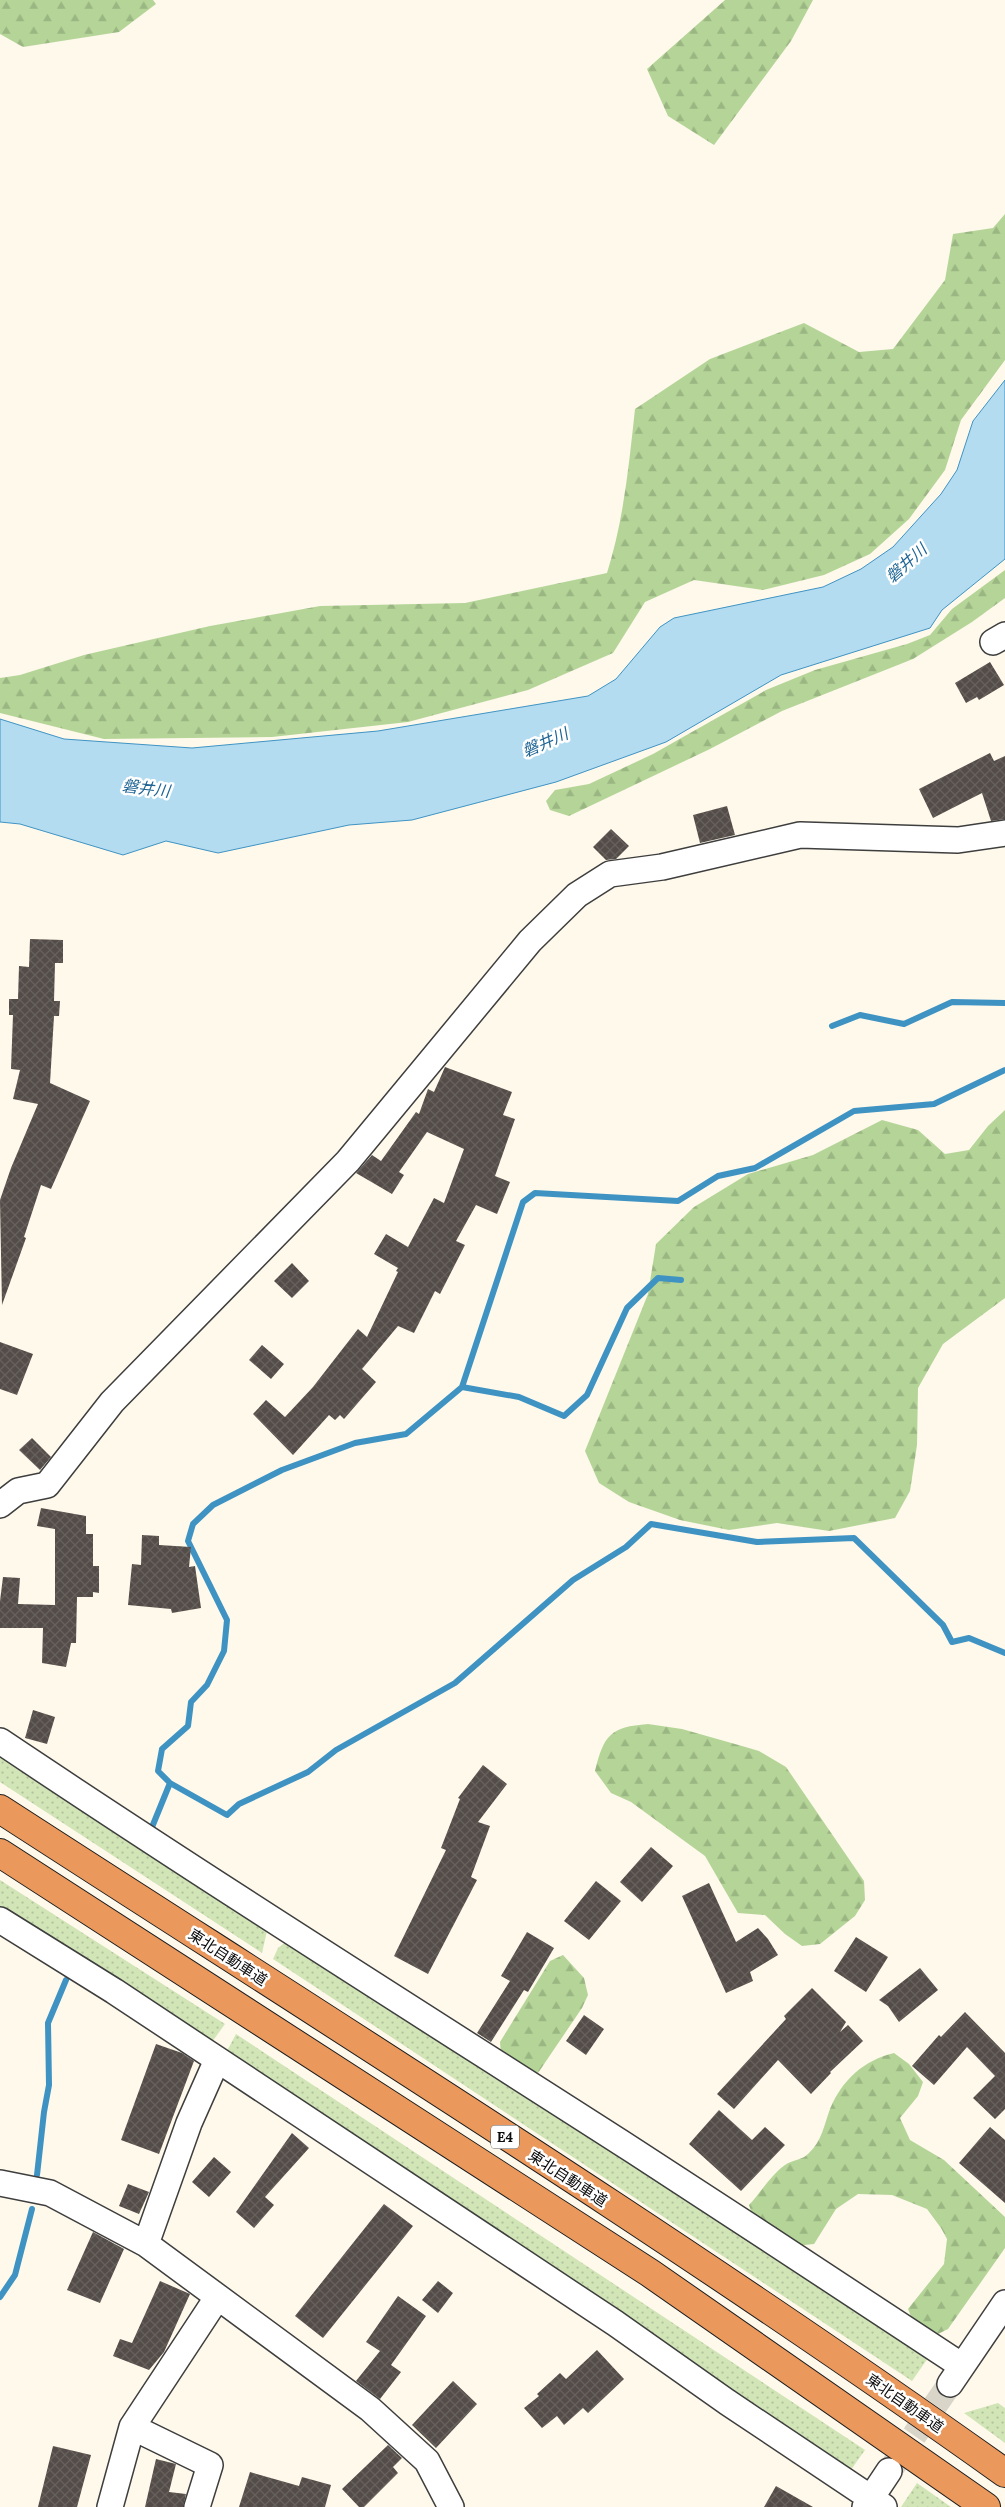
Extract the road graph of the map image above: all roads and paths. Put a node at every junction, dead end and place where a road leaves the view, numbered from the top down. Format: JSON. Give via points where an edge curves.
{"nodes":[{"id":1,"x":1005,"y":833,"type":"edge"},
{"id":2,"x":0,"y":1505,"type":"edge"},
{"id":3,"x":0,"y":1741,"type":"edge"},
{"id":4,"x":0,"y":1809,"type":"edge"},
{"id":5,"x":0,"y":1853,"type":"edge"},
{"id":6,"x":0,"y":1920,"type":"edge"},
{"id":7,"x":217,"y":2060,"type":"junction"},
{"id":8,"x":0,"y":2183,"type":"edge"},
{"id":9,"x":146,"y":2244,"type":"junction"},
{"id":10,"x":218,"y":2298,"type":"junction"},
{"id":11,"x":1005,"y":2303,"type":"edge"},
{"id":12,"x":132,"y":2426,"type":"junction"},
{"id":13,"x":889,"y":2471,"type":"tunnel mouth"},
{"id":14,"x":1005,"y":2473,"type":"edge"},
{"id":15,"x":873,"y":2504,"type":"edge"},
{"id":16,"x":110,"y":2507,"type":"edge"},
{"id":17,"x":197,"y":2507,"type":"edge"},
{"id":18,"x":451,"y":2507,"type":"edge"},
{"id":19,"x":986,"y":2507,"type":"edge"}],
"edges":[{"from":1,"to":2,"type":"street","via":[[958,840],[800,835],[662,867],[610,874],[576,895],[530,941],[348,1161],[112,1402],[47,1485],[18,1491]]},
{"from":3,"to":11,"type":"street","via":[[450,2036],[634,2151],[956,2375]]},
{"from":4,"to":14,"type":"highway","name":"東北自動車道","number":"E4","via":[[674,2246]]},
{"from":5,"to":19,"type":"highway","number":"E4","via":[[650,2274]]},
{"from":6,"to":7,"type":"street"},
{"from":7,"to":9,"type":"street","via":[[189,2124]]},
{"from":7,"to":15,"type":"street","via":[[615,2323]]},
{"from":8,"to":9,"type":"street","via":[[50,2193]]},
{"from":9,"to":10,"type":"street"},
{"from":10,"to":12,"type":"street"},
{"from":10,"to":18,"type":"street","via":[[370,2409],[427,2461]]},
{"from":12,"to":16,"type":"street"},
{"from":12,"to":17,"type":"street","via":[[210,2465]]},
{"from":13,"to":15,"type":"street"}]}
